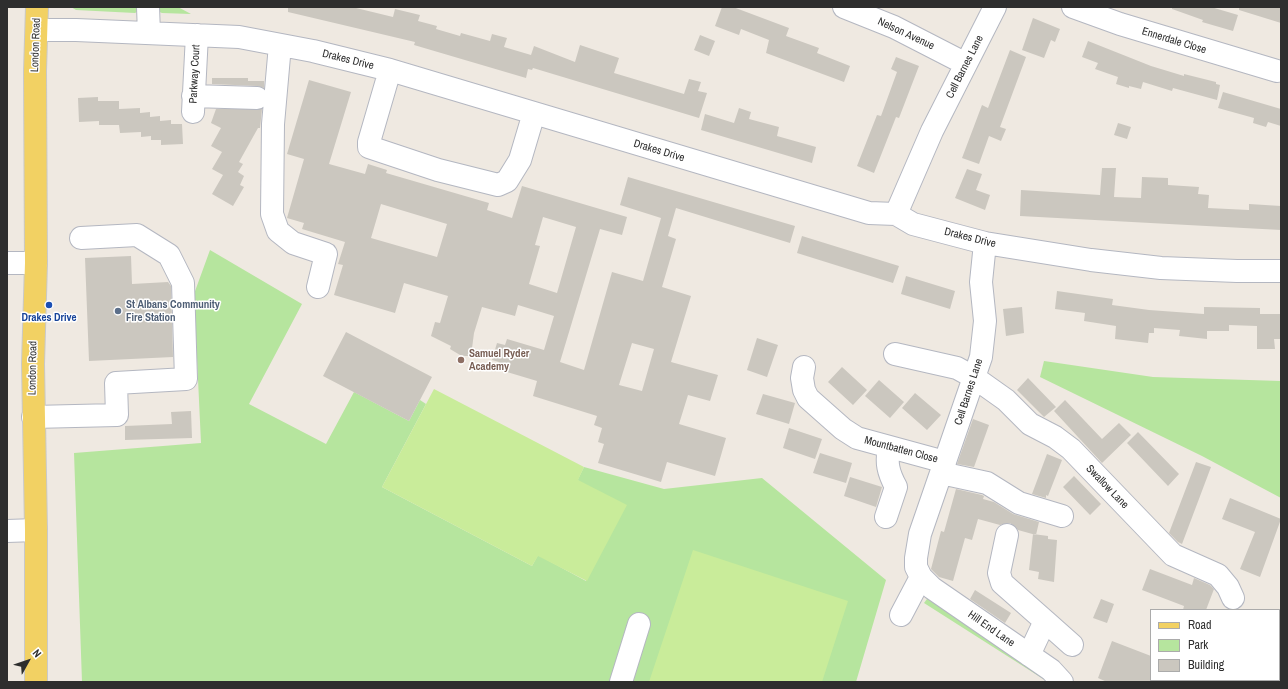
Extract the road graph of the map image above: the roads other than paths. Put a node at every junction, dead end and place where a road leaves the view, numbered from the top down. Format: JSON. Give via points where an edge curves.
{"nodes":[{"id":1,"x":37,"y":7,"type":"edge"},
{"id":2,"x":148,"y":7,"type":"edge"},
{"id":3,"x":844,"y":7,"type":"edge"},
{"id":4,"x":995,"y":7,"type":"edge"},
{"id":5,"x":1073,"y":7,"type":"edge"},
{"id":6,"x":37,"y":30,"type":"junction"},
{"id":7,"x":149,"y":33,"type":"junction"},
{"id":8,"x":197,"y":35,"type":"junction"},
{"id":9,"x":280,"y":45,"type":"junction"},
{"id":10,"x":966,"y":64,"type":"junction"},
{"id":11,"x":390,"y":70,"type":"junction"},
{"id":12,"x":1277,"y":71,"type":"dead end"},
{"id":13,"x":257,"y":98,"type":"dead end"},
{"id":14,"x":534,"y":113,"type":"junction"},
{"id":15,"x":896,"y":214,"type":"junction"},
{"id":16,"x":81,"y":238,"type":"dead end"},
{"id":17,"x":985,"y":243,"type":"junction"},
{"id":18,"x":7,"y":263,"type":"edge"},
{"id":19,"x":36,"y":263,"type":"junction"},
{"id":20,"x":1281,"y":271,"type":"edge"},
{"id":21,"x":318,"y":287,"type":"dead end"},
{"id":22,"x":895,"y":354,"type":"dead end"},
{"id":23,"x":804,"y":367,"type":"dead end"},
{"id":24,"x":975,"y":378,"type":"junction"},
{"id":25,"x":33,"y":417,"type":"junction"},
{"id":26,"x":889,"y":447,"type":"junction"},
{"id":27,"x":943,"y":467,"type":"junction"},
{"id":28,"x":1062,"y":516,"type":"dead end"},
{"id":29,"x":886,"y":517,"type":"dead end"},
{"id":30,"x":36,"y":530,"type":"junction"},
{"id":31,"x":7,"y":531,"type":"edge"},
{"id":32,"x":1007,"y":535,"type":"dead end"},
{"id":33,"x":921,"y":577,"type":"junction"},
{"id":34,"x":1233,"y":598,"type":"dead end"},
{"id":35,"x":901,"y":615,"type":"dead end"},
{"id":36,"x":1045,"y":621,"type":"junction"},
{"id":37,"x":639,"y":624,"type":"dead end"},
{"id":38,"x":1072,"y":645,"type":"dead end"},
{"id":39,"x":1029,"y":655,"type":"junction"},
{"id":40,"x":36,"y":682,"type":"edge"},
{"id":41,"x":621,"y":682,"type":"edge"},
{"id":42,"x":1062,"y":682,"type":"edge"}],
"edges":[{"from":1,"to":6,"type":"main road","name":"London Road"},
{"from":2,"to":7,"type":"street"},
{"from":3,"to":10,"type":"street","name":"Nelson Avenue","via":[[894,27]]},
{"from":4,"to":10,"type":"street","name":"Cell Barnes Lane"},
{"from":5,"to":12,"type":"street","name":"Ennerdale Close","via":[[1120,24]]},
{"from":6,"to":7,"type":"street","name":"Drakes Drive"},
{"from":6,"to":19,"type":"main road","name":"London Road"},
{"from":7,"to":8,"type":"street","name":"Drakes Drive"},
{"from":8,"to":9,"type":"street","name":"Drakes Drive","via":[[239,37]]},
{"from":8,"to":13,"type":"street","name":"Parkway Court","via":[[193,104]]},
{"from":9,"to":11,"type":"street","name":"Drakes Drive"},
{"from":9,"to":21,"type":"street","via":[[273,124],[272,214],[278,231],[293,243],[326,254]]},
{"from":10,"to":15,"type":"street","name":"Cell Barnes Lane","via":[[932,131]]},
{"from":11,"to":14,"type":"street","name":"Drakes Drive"},
{"from":11,"to":14,"type":"street","via":[[369,147],[402,159],[498,185],[507,181],[520,160]]},
{"from":14,"to":15,"type":"street","name":"Drakes Drive","via":[[868,213]]},
{"from":15,"to":17,"type":"street","name":"Drakes Drive","via":[[913,224]]},
{"from":16,"to":25,"type":"street","via":[[137,235],[169,255],[183,283],[186,380],[116,383],[117,415]]},
{"from":17,"to":20,"type":"street","name":"Drakes Drive","via":[[1161,268]]},
{"from":17,"to":24,"type":"street","name":"Cell Barnes Lane","via":[[981,282],[985,321],[981,357]]},
{"from":18,"to":19,"type":"street"},
{"from":19,"to":25,"type":"main road","name":"London Road"},
{"from":22,"to":24,"type":"street","name":"Swallow Lane","via":[[957,368]]},
{"from":23,"to":26,"type":"street","name":"Mountbatten Close","via":[[802,378],[808,398],[843,430],[857,438]]},
{"from":24,"to":27,"type":"street","name":"Cell Barnes Lane"},
{"from":24,"to":34,"type":"street","name":"Swallow Lane","via":[[1006,400],[1030,424],[1071,449],[1172,555],[1218,575],[1228,586]]},
{"from":25,"to":30,"type":"main road","name":"London Road"},
{"from":26,"to":27,"type":"street","name":"Mountbatten Close"},
{"from":26,"to":29,"type":"street","via":[[886,460],[888,472],[896,487]]},
{"from":27,"to":28,"type":"street","name":"Mountbatten Close","via":[[987,483],[1019,503]]},
{"from":27,"to":33,"type":"street","name":"Cell Barnes Lane","via":[[920,534],[916,567]]},
{"from":30,"to":31,"type":"street"},
{"from":30,"to":40,"type":"main road","name":"London Road"},
{"from":32,"to":36,"type":"street","via":[[999,574],[1002,583]]},
{"from":33,"to":35,"type":"street"},
{"from":33,"to":39,"type":"street","name":"Hill End Lane","via":[[932,588]]},
{"from":36,"to":38,"type":"street"},
{"from":36,"to":39,"type":"street"},
{"from":37,"to":41,"type":"street"},
{"from":39,"to":42,"type":"street","name":"Hill End Lane","via":[[1051,670]]}]}
